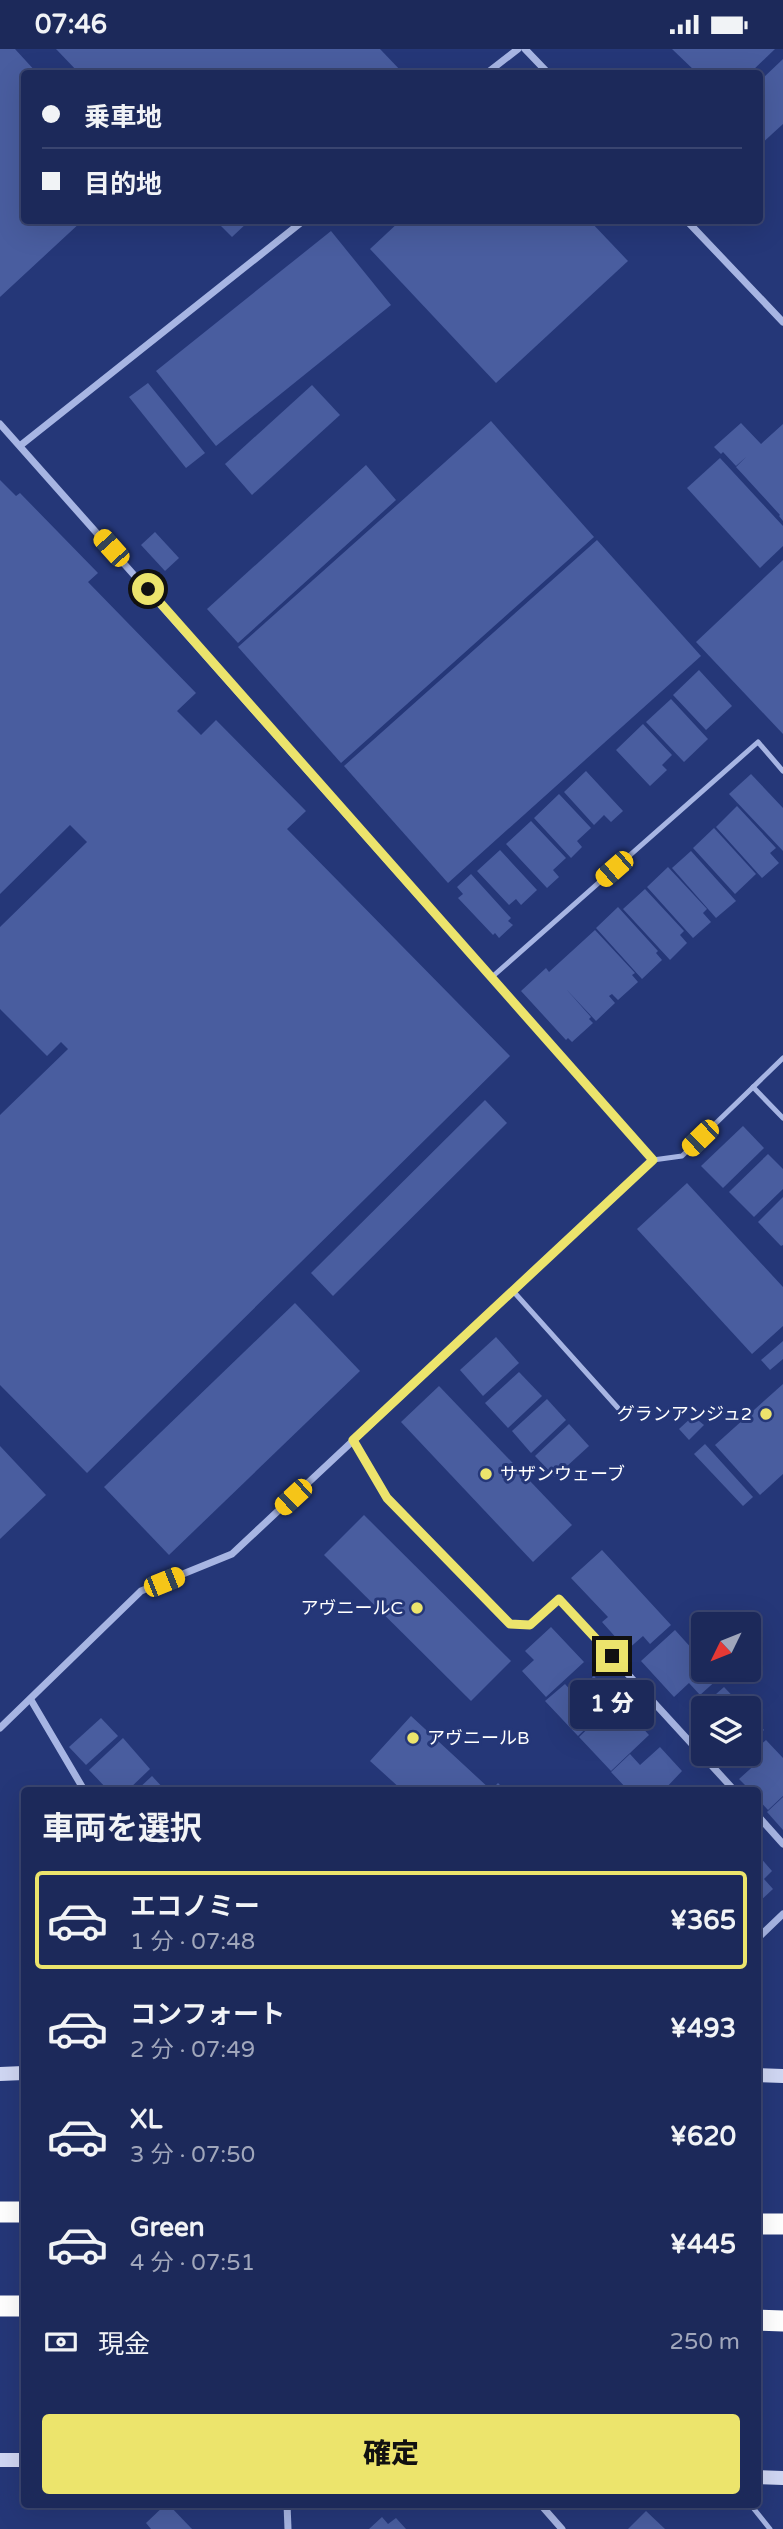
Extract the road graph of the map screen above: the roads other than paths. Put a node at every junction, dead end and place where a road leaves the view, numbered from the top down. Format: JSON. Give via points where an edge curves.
{"nodes":[{"id":1,"x":518,"y":49,"type":"edge"},
{"id":2,"x":525,"y":49,"type":"edge"},
{"id":3,"x":491,"y":70,"type":"edge"},
{"id":4,"x":545,"y":70,"type":"edge"},
{"id":5,"x":299,"y":224,"type":"edge"},
{"id":6,"x":690,"y":224,"type":"edge"},
{"id":7,"x":783,"y":322,"type":"edge"},
{"id":8,"x":0,"y":424,"type":"edge"},
{"id":9,"x":21,"y":445,"type":"junction"},
{"id":10,"x":783,"y":771,"type":"edge"},
{"id":11,"x":492,"y":977,"type":"junction"},
{"id":12,"x":783,"y":1058,"type":"edge"},
{"id":13,"x":753,"y":1087,"type":"junction"},
{"id":14,"x":783,"y":1118,"type":"edge"},
{"id":15,"x":653,"y":1160,"type":"junction"},
{"id":16,"x":513,"y":1291,"type":"junction"},
{"id":17,"x":618,"y":1408,"type":"dead end"},
{"id":18,"x":353,"y":1440,"type":"junction"},
{"id":19,"x":31,"y":1700,"type":"junction"},
{"id":20,"x":0,"y":1728,"type":"edge"},
{"id":21,"x":82,"y":1787,"type":"edge"},
{"id":22,"x":731,"y":1787,"type":"edge"},
{"id":23,"x":761,"y":1819,"type":"edge"},
{"id":24,"x":783,"y":1844,"type":"edge"},
{"id":25,"x":783,"y":1914,"type":"edge"},
{"id":26,"x":761,"y":1935,"type":"edge"},
{"id":27,"x":21,"y":2073,"type":"edge"},
{"id":28,"x":0,"y":2074,"type":"edge"},
{"id":29,"x":761,"y":2075,"type":"edge"},
{"id":30,"x":783,"y":2076,"type":"edge"},
{"id":31,"x":0,"y":2212,"type":"edge"},
{"id":32,"x":21,"y":2212,"type":"edge"},
{"id":33,"x":761,"y":2224,"type":"edge"},
{"id":34,"x":783,"y":2224,"type":"edge"},
{"id":35,"x":0,"y":2306,"type":"edge"},
{"id":36,"x":21,"y":2306,"type":"edge"},
{"id":37,"x":761,"y":2320,"type":"edge"},
{"id":38,"x":783,"y":2321,"type":"edge"},
{"id":39,"x":0,"y":2460,"type":"edge"},
{"id":40,"x":21,"y":2460,"type":"edge"},
{"id":41,"x":761,"y":2477,"type":"edge"},
{"id":42,"x":783,"y":2478,"type":"edge"},
{"id":43,"x":287,"y":2508,"type":"edge"},
{"id":44,"x":544,"y":2508,"type":"edge"},
{"id":45,"x":753,"y":2508,"type":"edge"},
{"id":46,"x":288,"y":2529,"type":"edge"},
{"id":47,"x":562,"y":2529,"type":"edge"},
{"id":48,"x":769,"y":2529,"type":"edge"}],
"edges":[{"from":1,"to":3,"type":"street"},
{"from":2,"to":4,"type":"street"},
{"from":5,"to":9,"type":"street"},
{"from":6,"to":7,"type":"street"},
{"from":8,"to":9,"type":"street"},
{"from":9,"to":11,"type":"street"},
{"from":10,"to":11,"type":"lane","via":[[758,742]]},
{"from":11,"to":15,"type":"street"},
{"from":12,"to":13,"type":"lane"},
{"from":13,"to":14,"type":"lane"},
{"from":13,"to":15,"type":"lane","via":[[682,1156]]},
{"from":15,"to":16,"type":"street"},
{"from":16,"to":17,"type":"lane"},
{"from":16,"to":18,"type":"street"},
{"from":18,"to":19,"type":"street","via":[[232,1553],[141,1591]]},
{"from":18,"to":22,"type":"street","via":[[387,1498],[510,1624],[530,1625],[559,1599]]},
{"from":19,"to":20,"type":"street"},
{"from":19,"to":21,"type":"street"},
{"from":23,"to":24,"type":"street"},
{"from":25,"to":26,"type":"street"},
{"from":27,"to":28,"type":"street"},
{"from":29,"to":30,"type":"street"},
{"from":31,"to":32,"type":"highway"},
{"from":33,"to":34,"type":"highway"},
{"from":35,"to":36,"type":"highway"},
{"from":37,"to":38,"type":"highway"},
{"from":39,"to":40,"type":"street"},
{"from":41,"to":42,"type":"street"},
{"from":43,"to":46,"type":"street"},
{"from":44,"to":47,"type":"street"},
{"from":45,"to":48,"type":"lane"}]}
